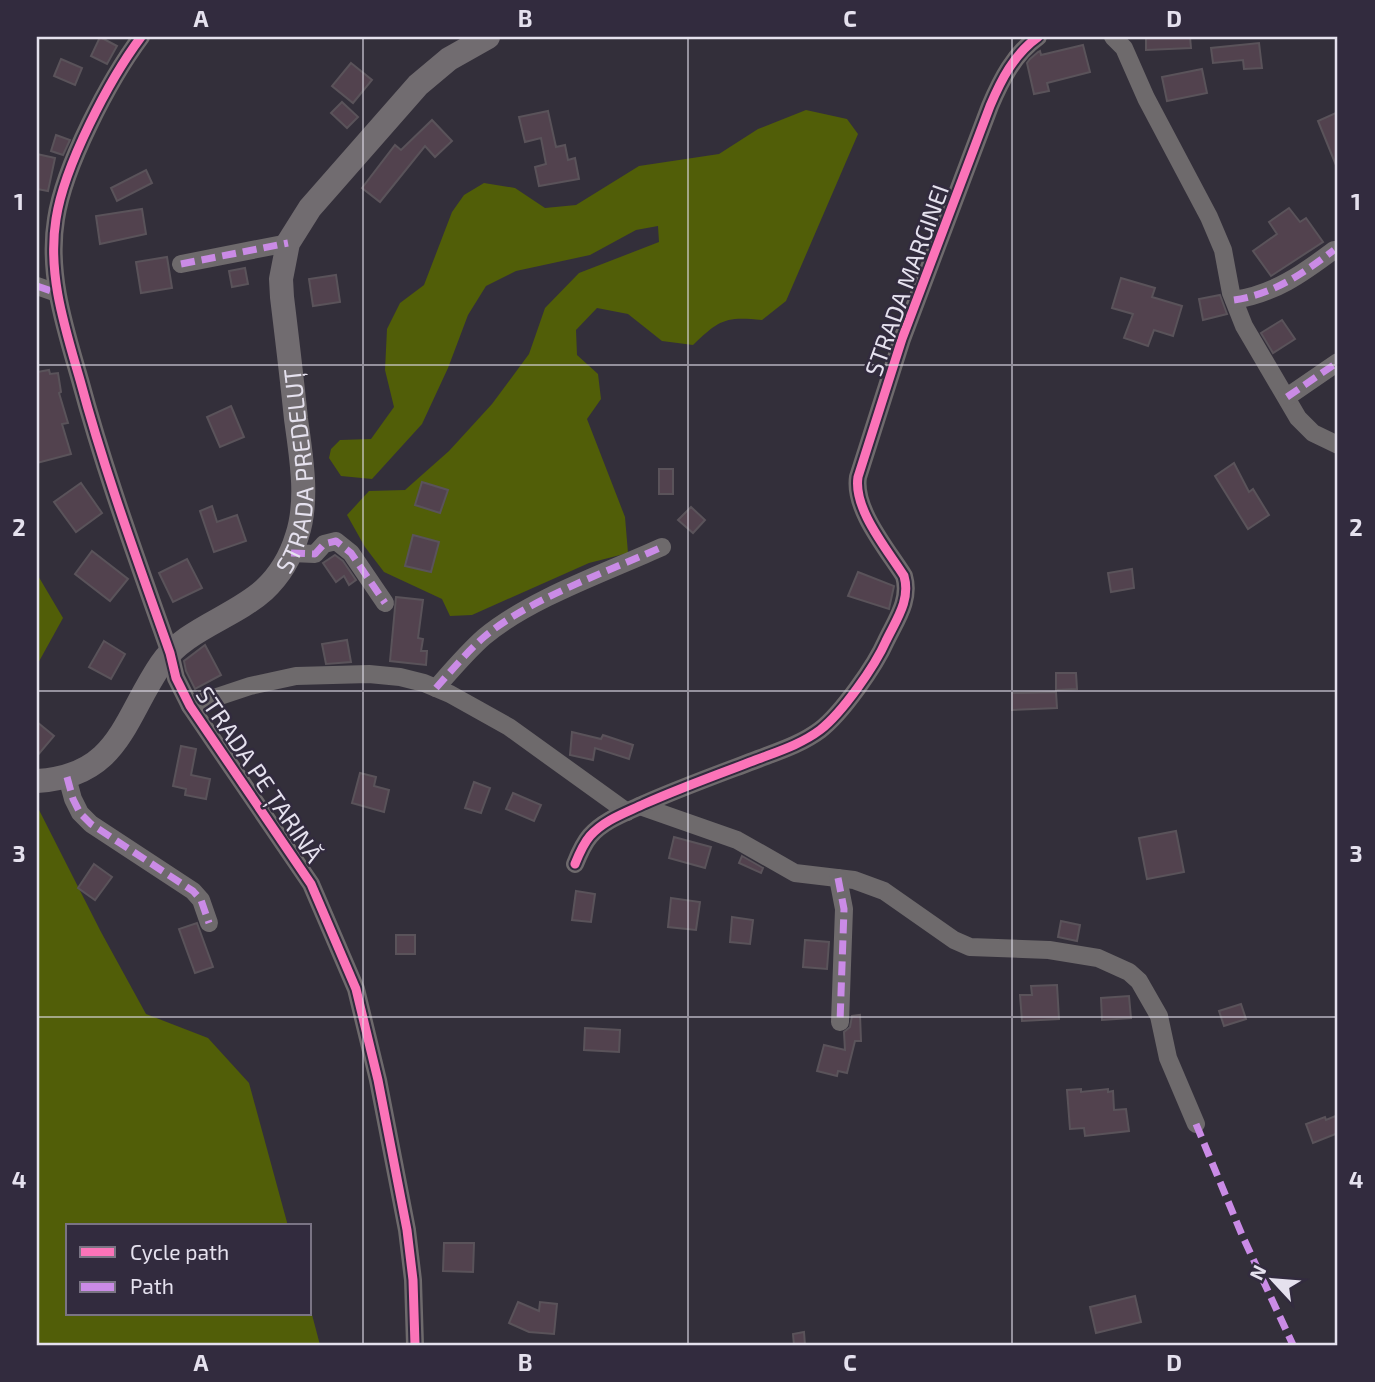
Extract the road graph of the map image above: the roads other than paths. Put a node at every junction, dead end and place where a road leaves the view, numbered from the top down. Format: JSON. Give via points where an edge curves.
{"nodes":[{"id":1,"x":141,"y":37,"type":"edge"},
{"id":2,"x":488,"y":37,"type":"edge"},
{"id":3,"x":1038,"y":37,"type":"edge"},
{"id":4,"x":1113,"y":37,"type":"edge"},
{"id":5,"x":288,"y":243,"type":"junction"},
{"id":6,"x":1334,"y":250,"type":"dead end"},
{"id":7,"x":181,"y":264,"type":"dead end"},
{"id":8,"x":37,"y":286,"type":"edge"},
{"id":9,"x":57,"y":293,"type":"junction"},
{"id":10,"x":1234,"y":300,"type":"junction"},
{"id":11,"x":1338,"y":362,"type":"edge"},
{"id":12,"x":1287,"y":397,"type":"junction"},
{"id":13,"x":1338,"y":445,"type":"edge"},
{"id":14,"x":662,"y":547,"type":"dead end"},
{"id":15,"x":290,"y":553,"type":"junction"},
{"id":16,"x":385,"y":603,"type":"dead end"},
{"id":17,"x":170,"y":653,"type":"junction"},
{"id":18,"x":436,"y":688,"type":"junction"},
{"id":19,"x":190,"y":706,"type":"junction"},
{"id":20,"x":66,"y":777,"type":"junction"},
{"id":21,"x":37,"y":781,"type":"edge"},
{"id":22,"x":634,"y":809,"type":"junction"},
{"id":23,"x":575,"y":864,"type":"dead end"},
{"id":24,"x":838,"y":878,"type":"junction"},
{"id":25,"x":209,"y":923,"type":"dead end"},
{"id":26,"x":839,"y":1022,"type":"dead end"},
{"id":27,"x":1196,"y":1124,"type":"dead end"},
{"id":28,"x":415,"y":1345,"type":"edge"}],
"edges":[{"from":1,"to":9,"type":"street","name":"STRADA PE ȚARINĂ","via":[[93,118],[65,183],[54,235]]},
{"from":2,"to":5,"type":"main road","name":"STRADA PREDELUȚ","via":[[449,59],[418,85],[310,208]]},
{"from":3,"to":22,"type":"street","name":"STRADA MARGINEI","via":[[1024,47],[1001,80],[990,106],[902,339],[858,477],[860,505],[906,584],[901,613],[882,651],[821,729],[796,744]]},
{"from":4,"to":10,"type":"street","via":[[1124,48],[1209,217],[1223,250]]},
{"from":5,"to":7,"type":"street"},
{"from":5,"to":15,"type":"main road","name":"STRADA PREDELUȚ","via":[[282,297],[303,496],[298,535]]},
{"from":6,"to":10,"type":"street","via":[[1298,277]]},
{"from":8,"to":9,"type":"street"},
{"from":9,"to":17,"type":"street","name":"STRADA PE ȚARINĂ","via":[[99,450]]},
{"from":10,"to":12,"type":"street","via":[[1244,326]]},
{"from":11,"to":12,"type":"street"},
{"from":12,"to":13,"type":"street","via":[[1305,426]]},
{"from":14,"to":18,"type":"street","via":[[511,618],[484,637]]},
{"from":15,"to":16,"type":"street","via":[[314,554],[324,544],[336,541],[351,553]]},
{"from":15,"to":17,"type":"main road","name":"STRADA PREDELUȚ","via":[[254,598]]},
{"from":17,"to":19,"type":"street","name":"STRADA PE ȚARINĂ"},
{"from":17,"to":20,"type":"main road","name":"STRADA PREDELUȚ","via":[[114,745],[91,765]]},
{"from":18,"to":19,"type":"street","via":[[369,674],[296,676]]},
{"from":18,"to":22,"type":"street","via":[[509,727]]},
{"from":19,"to":28,"type":"street","name":"STRADA PE ȚARINĂ","via":[[311,884],[356,989],[405,1220]]},
{"from":20,"to":21,"type":"main road","name":"STRADA PREDELUȚ"},
{"from":20,"to":25,"type":"street","via":[[80,813],[193,891]]},
{"from":22,"to":23,"type":"street","name":"STRADA MARGINEI","via":[[592,834]]},
{"from":22,"to":24,"type":"street","via":[[737,840],[795,873]]},
{"from":24,"to":26,"type":"street","via":[[844,909]]},
{"from":24,"to":27,"type":"street","via":[[884,891],[970,947],[1049,950],[1098,958],[1129,972],[1159,1016],[1168,1058]]}]}
